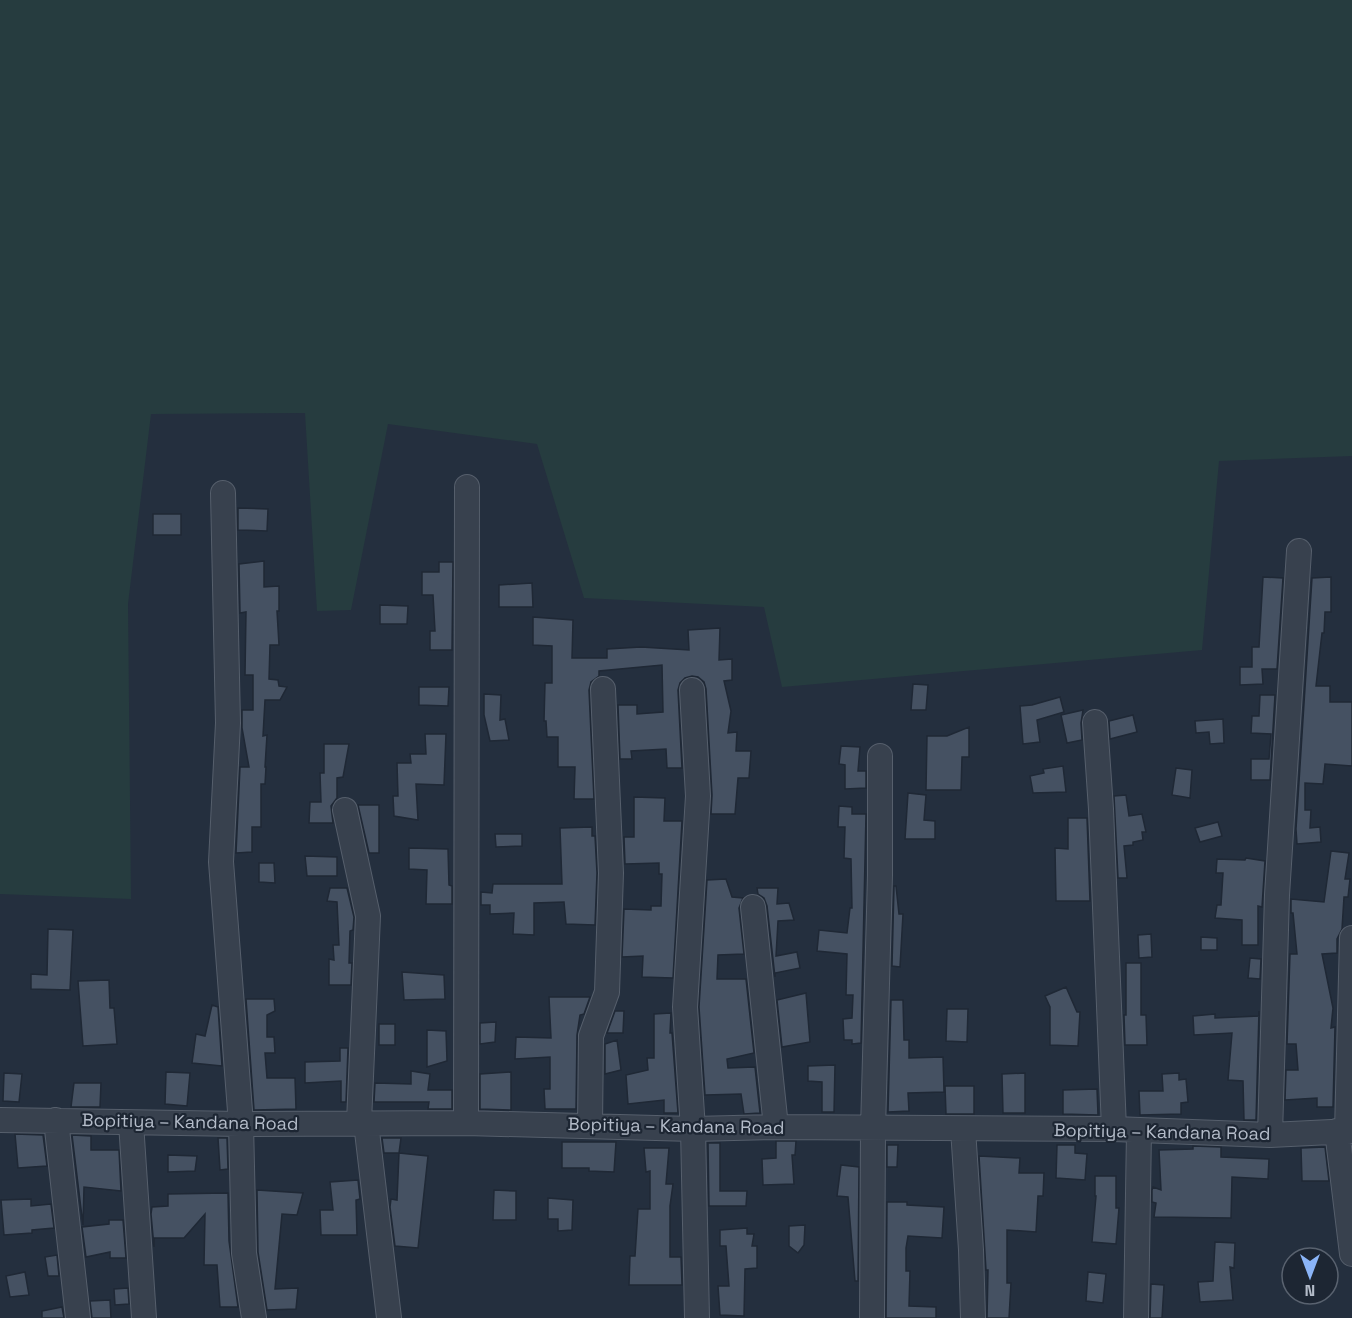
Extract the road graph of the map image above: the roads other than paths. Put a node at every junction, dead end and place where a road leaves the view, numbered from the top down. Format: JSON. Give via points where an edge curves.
{"nodes":[{"id":1,"x":467,"y":487,"type":"dead end"},
{"id":2,"x":223,"y":493,"type":"dead end"},
{"id":3,"x":1299,"y":551,"type":"dead end"},
{"id":4,"x":603,"y":688,"type":"dead end"},
{"id":5,"x":692,"y":690,"type":"dead end"},
{"id":6,"x":1095,"y":722,"type":"dead end"},
{"id":7,"x":880,"y":756,"type":"dead end"},
{"id":8,"x":345,"y":810,"type":"dead end"},
{"id":9,"x":753,"y":907,"type":"dead end"},
{"id":10,"x":1352,"y":938,"type":"edge"},
{"id":11,"x":0,"y":1120,"type":"edge"},
{"id":12,"x":56,"y":1120,"type":"junction"},
{"id":13,"x":131,"y":1123,"type":"junction"},
{"id":14,"x":362,"y":1123,"type":"junction"},
{"id":15,"x":465,"y":1123,"type":"junction"},
{"id":16,"x":241,"y":1124,"type":"junction"},
{"id":17,"x":590,"y":1126,"type":"junction"},
{"id":18,"x":776,"y":1127,"type":"junction"},
{"id":19,"x":693,"y":1129,"type":"junction"},
{"id":20,"x":873,"y":1129,"type":"junction"},
{"id":21,"x":963,"y":1129,"type":"junction"},
{"id":22,"x":1114,"y":1130,"type":"junction"},
{"id":23,"x":1139,"y":1131,"type":"junction"},
{"id":24,"x":1345,"y":1131,"type":"edge"},
{"id":25,"x":1270,"y":1134,"type":"junction"},
{"id":26,"x":1352,"y":1254,"type":"edge"},
{"id":27,"x":78,"y":1318,"type":"edge"},
{"id":28,"x":144,"y":1318,"type":"edge"},
{"id":29,"x":254,"y":1318,"type":"edge"},
{"id":30,"x":389,"y":1318,"type":"edge"},
{"id":31,"x":697,"y":1318,"type":"edge"},
{"id":32,"x":872,"y":1318,"type":"edge"},
{"id":33,"x":973,"y":1318,"type":"edge"},
{"id":34,"x":1136,"y":1318,"type":"edge"}],
"edges":[{"from":1,"to":15,"type":"street"},
{"from":2,"to":16,"type":"street","via":[[228,723],[221,861]]},
{"from":3,"to":25,"type":"street","via":[[1277,895]]},
{"from":4,"to":17,"type":"street","via":[[610,885],[607,992],[591,1036]]},
{"from":5,"to":19,"type":"street","via":[[698,795],[685,1006]]},
{"from":6,"to":22,"type":"street"},
{"from":7,"to":20,"type":"street"},
{"from":8,"to":14,"type":"street","via":[[368,916]]},
{"from":9,"to":18,"type":"street"},
{"from":10,"to":24,"type":"street"},
{"from":11,"to":12,"type":"street","name":"Bopitiya – Kandana Road"},
{"from":12,"to":13,"type":"street","name":"Bopitiya – Kandana Road"},
{"from":12,"to":27,"type":"street"},
{"from":13,"to":16,"type":"street","name":"Bopitiya – Kandana Road"},
{"from":13,"to":28,"type":"street"},
{"from":14,"to":15,"type":"street","name":"Bopitiya – Kandana Road"},
{"from":14,"to":16,"type":"street","name":"Bopitiya – Kandana Road"},
{"from":14,"to":30,"type":"street"},
{"from":15,"to":17,"type":"street","name":"Bopitiya – Kandana Road"},
{"from":16,"to":29,"type":"street","via":[[244,1253]]},
{"from":17,"to":19,"type":"street","name":"Bopitiya – Kandana Road"},
{"from":18,"to":19,"type":"street","name":"Bopitiya – Kandana Road"},
{"from":18,"to":20,"type":"street","name":"Bopitiya – Kandana Road"},
{"from":19,"to":31,"type":"street"},
{"from":20,"to":21,"type":"street","name":"Bopitiya – Kandana Road"},
{"from":20,"to":32,"type":"street"},
{"from":21,"to":22,"type":"street","name":"Bopitiya – Kandana Road"},
{"from":21,"to":33,"type":"street"},
{"from":22,"to":23,"type":"street","name":"Bopitiya – Kandana Road"},
{"from":23,"to":25,"type":"street","name":"Bopitiya – Kandana Road"},
{"from":23,"to":34,"type":"street"},
{"from":24,"to":25,"type":"street","name":"Bopitiya – Kandana Road"},
{"from":24,"to":26,"type":"street"}]}
